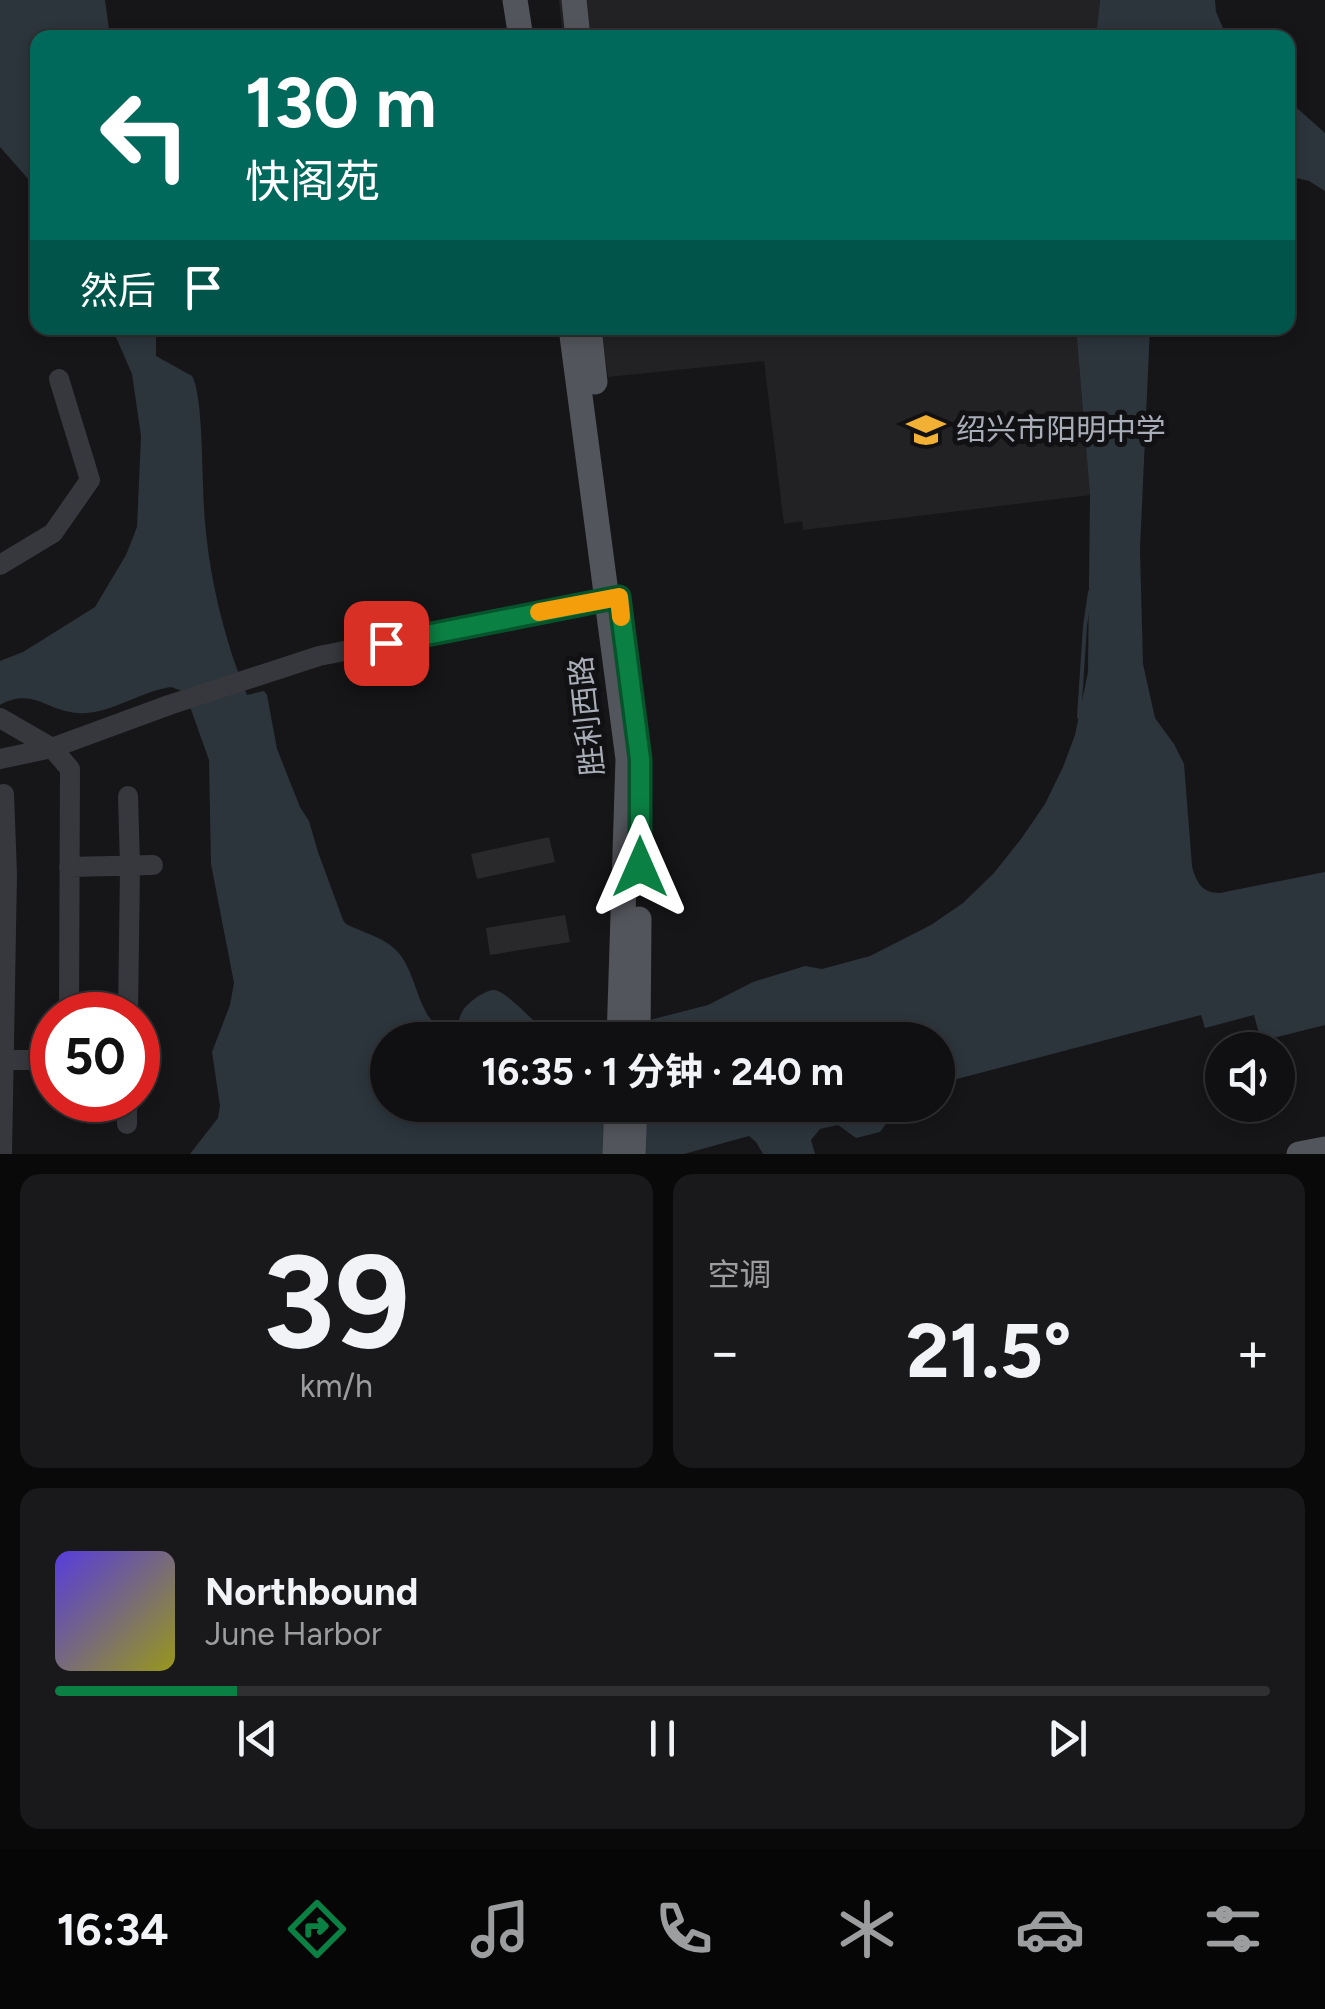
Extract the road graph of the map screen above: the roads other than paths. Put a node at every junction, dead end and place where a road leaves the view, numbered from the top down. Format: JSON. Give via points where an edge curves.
{"nodes":[{"id":1,"x":515,"y":0,"type":"edge"},
{"id":2,"x":574,"y":0,"type":"edge"},
{"id":3,"x":520,"y":30,"type":"edge"},
{"id":4,"x":577,"y":30,"type":"edge"},
{"id":5,"x":572,"y":335,"type":"edge"},
{"id":6,"x":590,"y":335,"type":"edge"},
{"id":7,"x":60,"y":379,"type":"dead end"},
{"id":8,"x":0,"y":565,"type":"edge"},
{"id":9,"x":613,"y":598,"type":"junction"},
{"id":10,"x":0,"y":718,"type":"edge"},
{"id":11,"x":52,"y":748,"type":"junction"},
{"id":12,"x":0,"y":759,"type":"edge"},
{"id":13,"x":4,"y":794,"type":"dead end"},
{"id":14,"x":128,"y":796,"type":"dead end"},
{"id":15,"x":152,"y":865,"type":"dead end"},
{"id":16,"x":130,"y":866,"type":"junction"},
{"id":17,"x":70,"y":867,"type":"junction"},
{"id":18,"x":3,"y":874,"type":"edge"},
{"id":19,"x":69,"y":992,"type":"edge"},
{"id":20,"x":128,"y":992,"type":"edge"},
{"id":21,"x":626,"y":1022,"type":"edge"},
{"id":22,"x":2,"y":1060,"type":"edge"},
{"id":23,"x":30,"y":1060,"type":"edge"},
{"id":24,"x":617,"y":1122,"type":"edge"},
{"id":25,"x":634,"y":1122,"type":"edge"},
{"id":26,"x":1325,"y":1149,"type":"edge"},
{"id":27,"x":2,"y":1154,"type":"edge"},
{"id":28,"x":616,"y":1154,"type":"edge"},
{"id":29,"x":633,"y":1154,"type":"edge"},
{"id":30,"x":1299,"y":1154,"type":"edge"}],
"edges":[{"from":1,"to":3,"type":"main road"},
{"from":2,"to":4,"type":"main road"},
{"from":5,"to":9,"type":"main road","name":"胜利西路"},
{"from":6,"to":9,"type":"main road","name":"胜利西路"},
{"from":7,"to":8,"type":"street","via":[[90,480],[53,533]]},
{"from":9,"to":11,"type":"street","via":[[319,656]]},
{"from":9,"to":21,"type":"main road","name":"胜利西路","via":[[628,759]]},
{"from":10,"to":11,"type":"street"},
{"from":11,"to":12,"type":"street"},
{"from":11,"to":17,"type":"street","via":[[70,769]]},
{"from":13,"to":18,"type":"street"},
{"from":14,"to":16,"type":"street"},
{"from":15,"to":16,"type":"street"},
{"from":16,"to":17,"type":"street"},
{"from":16,"to":20,"type":"street"},
{"from":17,"to":19,"type":"street"},
{"from":18,"to":22,"type":"street"},
{"from":22,"to":23,"type":"street"},
{"from":22,"to":27,"type":"street"},
{"from":24,"to":28,"type":"main road"},
{"from":25,"to":29,"type":"main road"},
{"from":26,"to":30,"type":"main road"}]}
